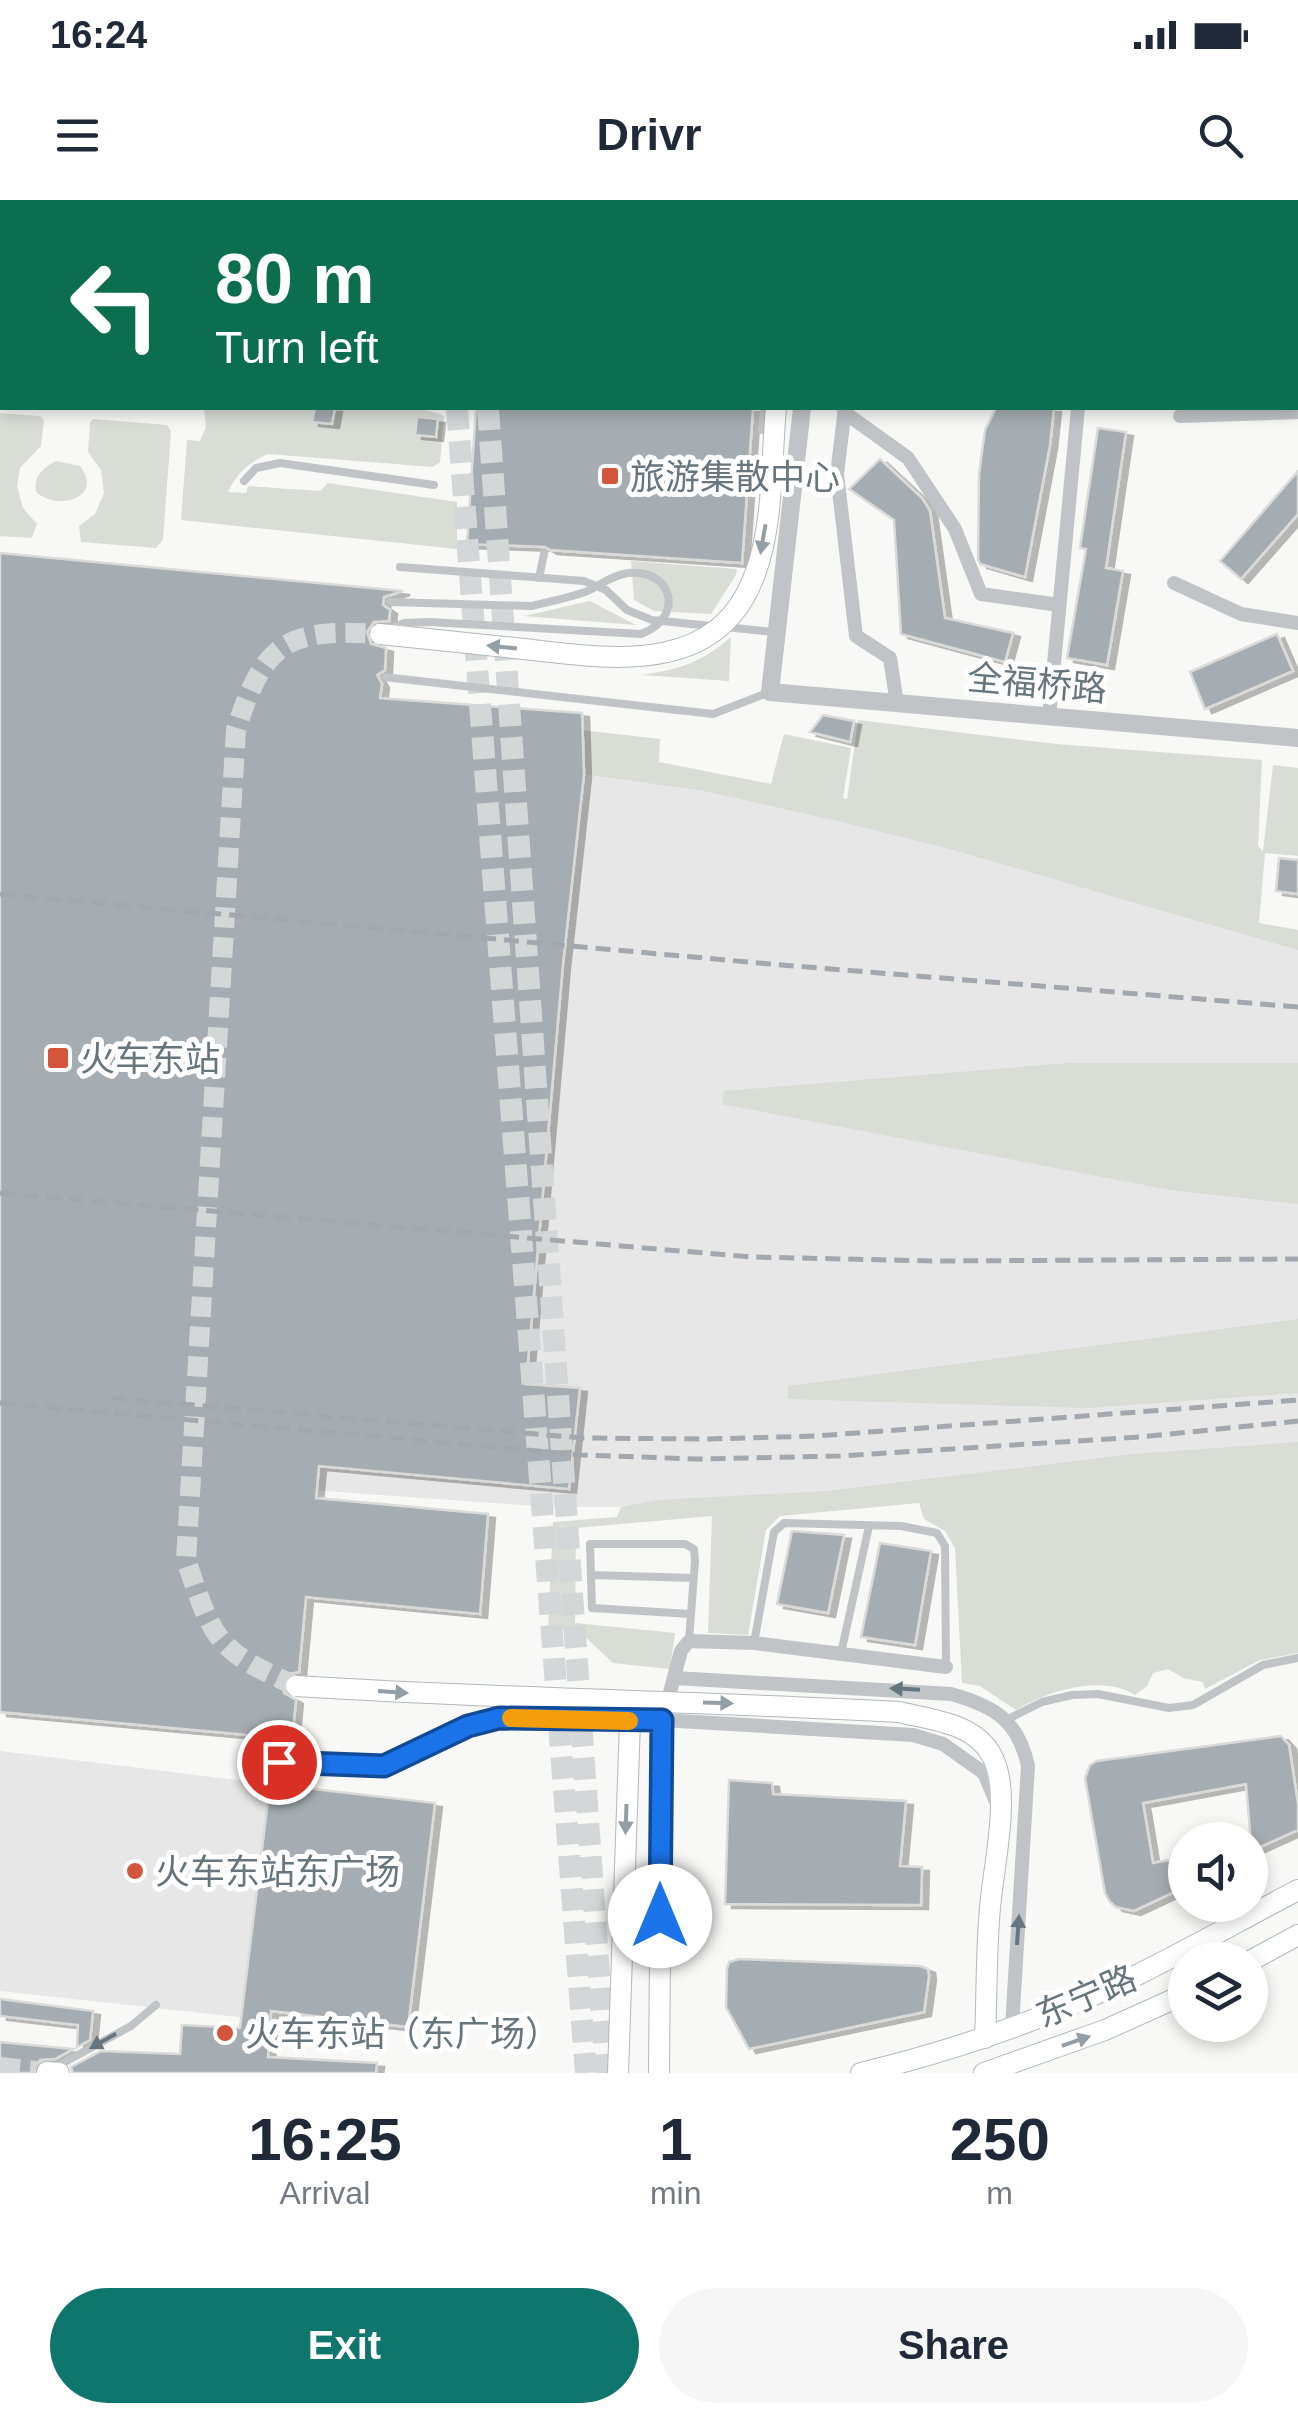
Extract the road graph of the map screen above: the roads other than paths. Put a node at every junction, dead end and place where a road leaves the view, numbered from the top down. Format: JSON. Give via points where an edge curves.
{"nodes":[{"id":1,"x":764,"y":410,"type":"edge"},
{"id":2,"x":776,"y":410,"type":"edge"},
{"id":3,"x":802,"y":410,"type":"edge"},
{"id":4,"x":844,"y":410,"type":"edge"},
{"id":5,"x":1078,"y":410,"type":"edge"},
{"id":6,"x":1298,"y":412,"type":"edge"},
{"id":7,"x":1180,"y":416,"type":"dead end"},
{"id":8,"x":762,"y":430,"type":"dead end"},
{"id":9,"x":244,"y":480,"type":"dead end"},
{"id":10,"x":434,"y":485,"type":"dead end"},
{"id":11,"x":544,"y":554,"type":"dead end"},
{"id":12,"x":400,"y":567,"type":"dead end"},
{"id":13,"x":540,"y":578,"type":"junction"},
{"id":14,"x":1174,"y":583,"type":"dead end"},
{"id":15,"x":390,"y":602,"type":"dead end"},
{"id":16,"x":1059,"y":605,"type":"junction"},
{"id":17,"x":1298,"y":623,"type":"edge"},
{"id":18,"x":776,"y":632,"type":"junction"},
{"id":19,"x":380,"y":634,"type":"joint"},
{"id":20,"x":384,"y":677,"type":"dead end"},
{"id":21,"x":770,"y":692,"type":"junction"},
{"id":22,"x":897,"y":704,"type":"junction"},
{"id":23,"x":1049,"y":718,"type":"junction"},
{"id":24,"x":1298,"y":738,"type":"edge"},
{"id":25,"x":869,"y":1526,"type":"junction"},
{"id":26,"x":591,"y":1575,"type":"junction"},
{"id":27,"x":694,"y":1578,"type":"junction"},
{"id":28,"x":691,"y":1614,"type":"junction"},
{"id":29,"x":689,"y":1641,"type":"junction"},
{"id":30,"x":754,"y":1643,"type":"junction"},
{"id":31,"x":841,"y":1654,"type":"junction"},
{"id":32,"x":1298,"y":1658,"type":"edge"},
{"id":33,"x":946,"y":1667,"type":"joint"},
{"id":34,"x":675,"y":1678,"type":"junction"},
{"id":35,"x":296,"y":1686,"type":"tunnel mouth"},
{"id":36,"x":662,"y":1720,"type":"junction"},
{"id":37,"x":1006,"y":1720,"type":"junction"},
{"id":38,"x":630,"y":1721,"type":"junction"},
{"id":39,"x":279,"y":1762,"type":"dead end"},
{"id":40,"x":1000,"y":1811,"type":"junction"},
{"id":41,"x":1298,"y":1890,"type":"edge"},
{"id":42,"x":1298,"y":1935,"type":"edge"},
{"id":43,"x":1268,"y":1951,"type":"edge"},
{"id":44,"x":1168,"y":2002,"type":"edge"},
{"id":45,"x":156,"y":2005,"type":"dead end"},
{"id":46,"x":1012,"y":2027,"type":"junction"},
{"id":47,"x":985,"y":2038,"type":"junction"},
{"id":48,"x":998,"y":2071,"type":"edge"},
{"id":49,"x":53,"y":2072,"type":"edge"},
{"id":50,"x":618,"y":2073,"type":"edge"},
{"id":51,"x":659,"y":2073,"type":"edge"},
{"id":52,"x":862,"y":2073,"type":"edge"}],
"edges":[{"from":1,"to":8,"type":"lane"},
{"from":2,"to":19,"type":"main road","one_way":true,"bridge":true,"via":[[755,577],[725,620],[697,642],[658,656],[608,658]]},
{"from":3,"to":18,"type":"street"},
{"from":4,"to":16,"type":"street","via":[[908,458],[955,529],[981,594]]},
{"from":4,"to":22,"type":"street","via":[[838,474],[856,636],[890,658]]},
{"from":5,"to":16,"type":"street"},
{"from":6,"to":7,"type":"street"},
{"from":9,"to":10,"type":"lane","via":[[256,468],[280,463]]},
{"from":11,"to":13,"type":"lane"},
{"from":12,"to":13,"type":"lane"},
{"from":13,"to":18,"type":"lane","via":[[606,590],[627,610],[652,620]]},
{"from":14,"to":17,"type":"street","via":[[1242,614]]},
{"from":15,"to":19,"type":"lane","bridge":true,"via":[[531,606],[642,574],[660,582],[670,609],[659,627],[641,634],[429,622],[404,622]]},
{"from":16,"to":23,"type":"street"},
{"from":18,"to":21,"type":"street"},
{"from":20,"to":21,"type":"lane","via":[[714,714]]},
{"from":21,"to":22,"type":"street","name":"全福桥路"},
{"from":22,"to":23,"type":"street","name":"全福桥路"},
{"from":23,"to":24,"type":"street","name":"全福桥路"},
{"from":25,"to":30,"type":"lane","via":[[784,1523],[774,1532]]},
{"from":25,"to":31,"type":"lane"},
{"from":25,"to":33,"type":"lane","via":[[937,1534],[945,1546]]},
{"from":26,"to":27,"type":"lane"},
{"from":26,"to":27,"type":"lane","via":[[590,1544],[685,1544],[694,1549]]},
{"from":26,"to":28,"type":"lane","via":[[592,1608]]},
{"from":27,"to":28,"type":"lane"},
{"from":28,"to":29,"type":"lane"},
{"from":29,"to":30,"type":"street"},
{"from":29,"to":34,"type":"street"},
{"from":30,"to":31,"type":"street"},
{"from":31,"to":33,"type":"street"},
{"from":32,"to":37,"type":"lane","via":[[1264,1665],[1193,1705],[1072,1695]]},
{"from":34,"to":36,"type":"street"},
{"from":37,"to":34,"type":"street","one_way":true,"via":[[982,1703],[951,1694]]},
{"from":35,"to":40,"type":"main road","one_way":true,"bridge":true,"via":[[899,1712],[974,1734],[1000,1775]]},
{"from":36,"to":38,"type":"street"},
{"from":36,"to":40,"type":"street","via":[[913,1734],[943,1744],[984,1773]]},
{"from":36,"to":51,"type":"main road"},
{"from":46,"to":37,"type":"street","one_way":true,"via":[[1028,1766],[1023,1742]]},
{"from":38,"to":39,"type":"lane","via":[[499,1718],[384,1766]]},
{"from":38,"to":50,"type":"main road","one_way":true},
{"from":40,"to":47,"type":"main road"},
{"from":41,"to":46,"type":"main road","name":"东宁路","via":[[1134,1976]]},
{"from":42,"to":43,"type":"main road"},
{"from":48,"to":44,"type":"main road","name":"东宁路","one_way":true},
{"from":45,"to":49,"type":"lane","one_way":true},
{"from":46,"to":47,"type":"main road","name":"东宁路"},
{"from":47,"to":52,"type":"main road","name":"东宁路"}]}
